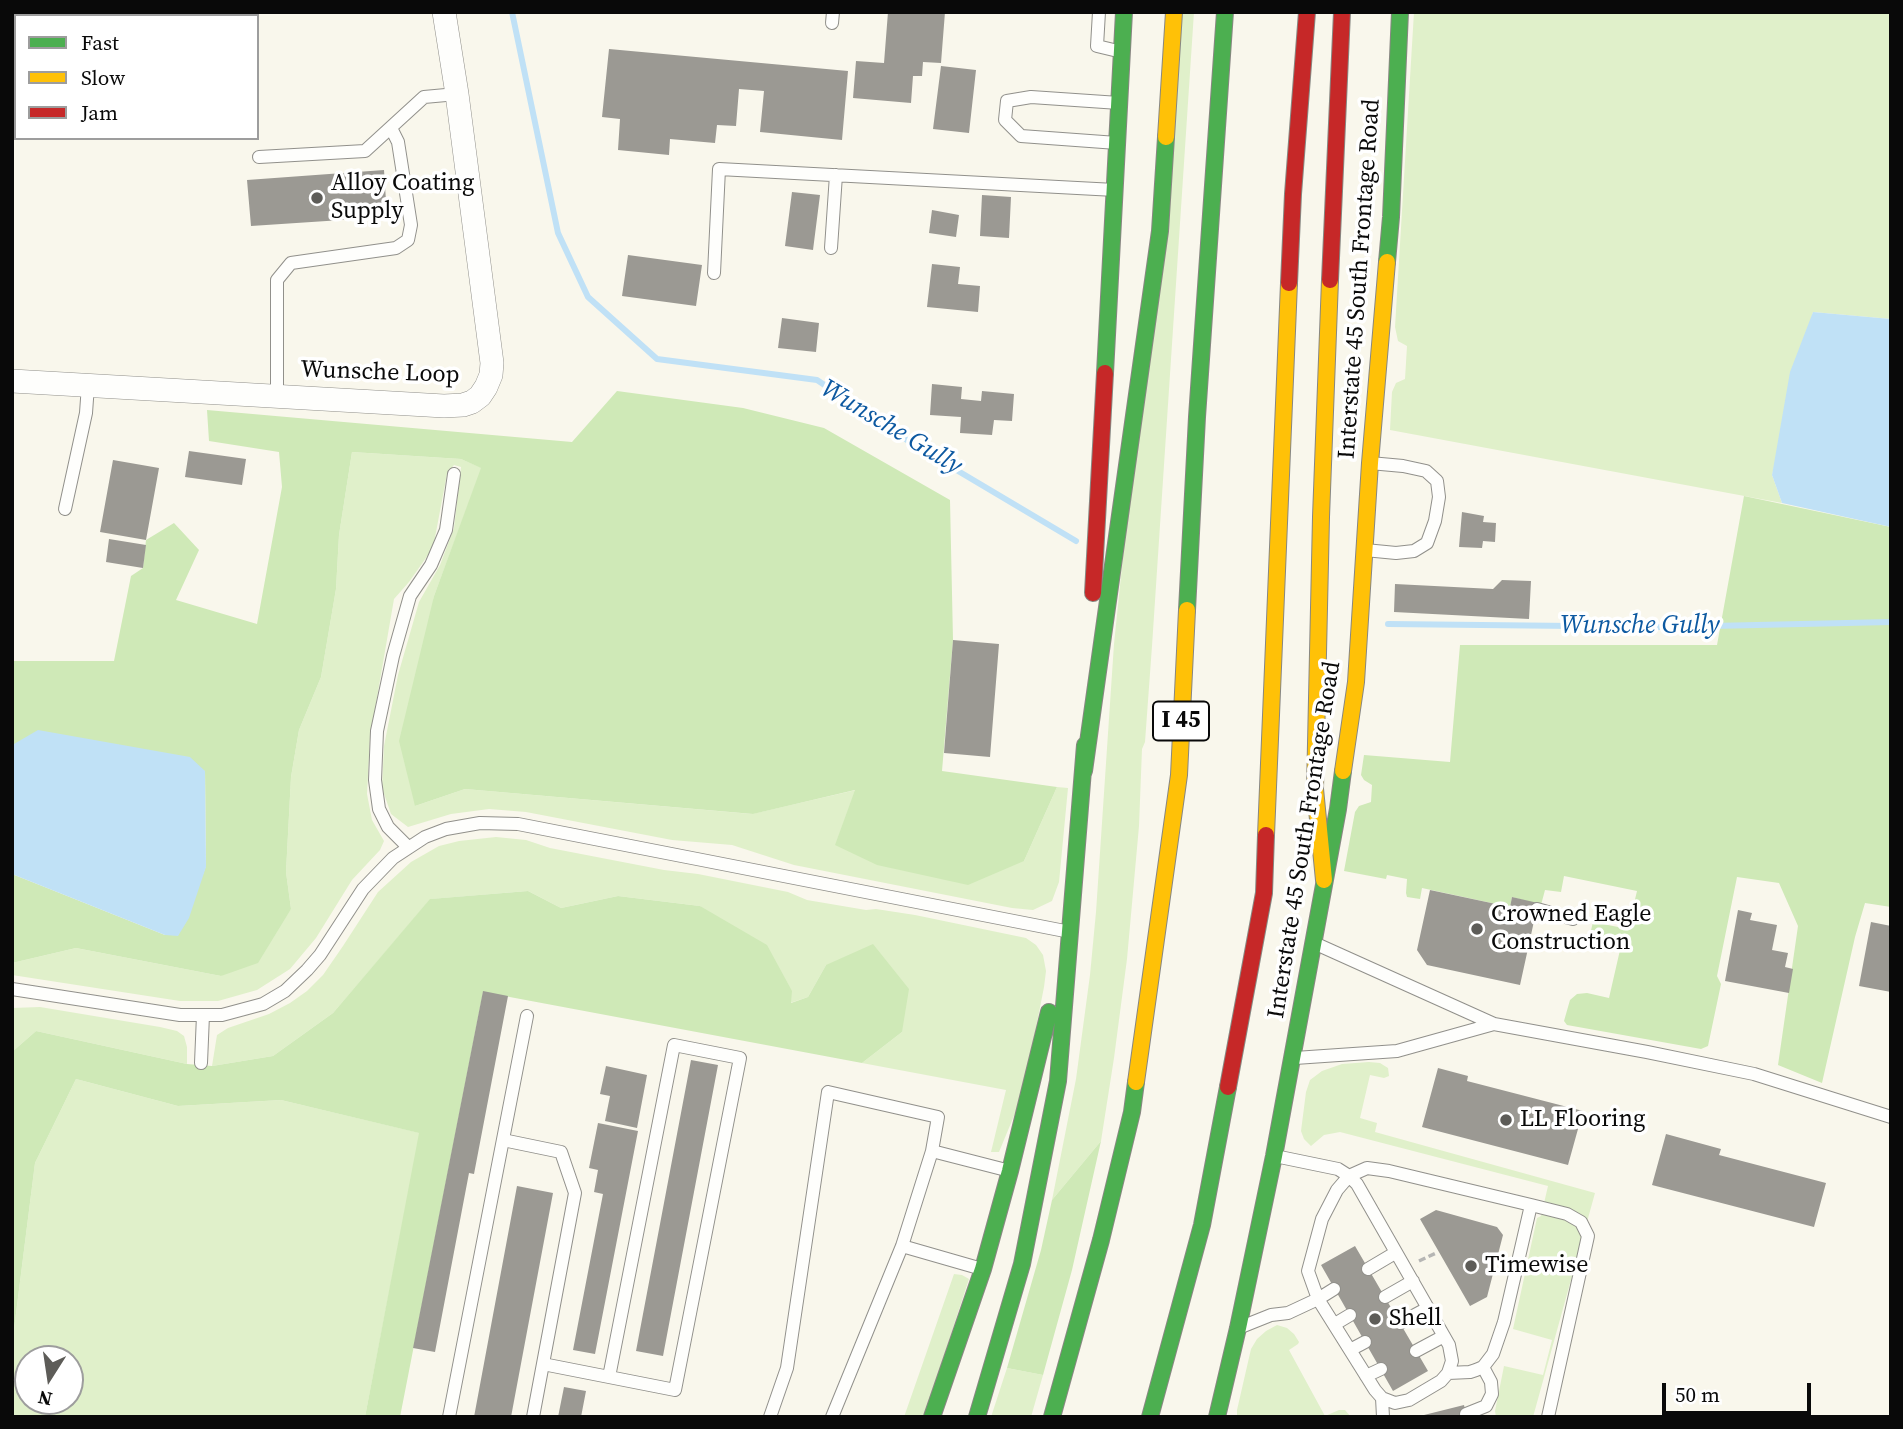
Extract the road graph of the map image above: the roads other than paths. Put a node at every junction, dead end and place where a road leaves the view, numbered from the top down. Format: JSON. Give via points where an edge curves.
{"nodes":[{"id":1,"x":444,"y":12,"type":"edge"},
{"id":2,"x":1099,"y":12,"type":"edge"},
{"id":3,"x":1124,"y":12,"type":"edge"},
{"id":4,"x":1174,"y":12,"type":"edge"},
{"id":5,"x":1225,"y":12,"type":"edge"},
{"id":6,"x":1307,"y":12,"type":"edge"},
{"id":7,"x":1342,"y":12,"type":"edge"},
{"id":8,"x":1400,"y":12,"type":"edge"},
{"id":9,"x":1122,"y":52,"type":"junction"},
{"id":10,"x":457,"y":94,"type":"junction"},
{"id":11,"x":1119,"y":103,"type":"junction"},
{"id":12,"x":391,"y":128,"type":"junction"},
{"id":13,"x":1117,"y":143,"type":"junction"},
{"id":14,"x":259,"y":157,"type":"dead end"},
{"id":15,"x":836,"y":175,"type":"junction"},
{"id":16,"x":1115,"y":190,"type":"junction"},
{"id":17,"x":831,"y":248,"type":"dead end"},
{"id":18,"x":714,"y":273,"type":"dead end"},
{"id":19,"x":12,"y":381,"type":"edge"},
{"id":20,"x":88,"y":385,"type":"junction"},
{"id":21,"x":277,"y":396,"type":"junction"},
{"id":22,"x":1370,"y":463,"type":"junction"},
{"id":23,"x":454,"y":474,"type":"dead end"},
{"id":24,"x":65,"y":509,"type":"dead end"},
{"id":25,"x":1365,"y":550,"type":"junction"},
{"id":26,"x":1084,"y":771,"type":"junction"},
{"id":27,"x":408,"y":847,"type":"junction"},
{"id":28,"x":1324,"y":880,"type":"junction"},
{"id":29,"x":1537,"y":909,"type":"dead end"},
{"id":30,"x":1573,"y":919,"type":"dead end"},
{"id":31,"x":1070,"y":932,"type":"junction"},
{"id":32,"x":1313,"y":942,"type":"junction"},
{"id":33,"x":12,"y":989,"type":"edge"},
{"id":34,"x":203,"y":1015,"type":"junction"},
{"id":35,"x":527,"y":1016,"type":"dead end"},
{"id":36,"x":1494,"y":1024,"type":"junction"},
{"id":37,"x":1292,"y":1058,"type":"junction"},
{"id":38,"x":201,"y":1063,"type":"dead end"},
{"id":39,"x":1891,"y":1117,"type":"edge"},
{"id":40,"x":503,"y":1140,"type":"junction"},
{"id":41,"x":932,"y":1151,"type":"junction"},
{"id":42,"x":1274,"y":1156,"type":"junction"},
{"id":43,"x":1010,"y":1171,"type":"junction"},
{"id":44,"x":1349,"y":1176,"type":"junction"},
{"id":45,"x":1531,"y":1205,"type":"junction"},
{"id":46,"x":902,"y":1245,"type":"junction"},
{"id":47,"x":1395,"y":1253,"type":"junction"},
{"id":48,"x":983,"y":1269,"type":"junction"},
{"id":49,"x":1368,"y":1269,"type":"dead end"},
{"id":50,"x":1413,"y":1281,"type":"junction"},
{"id":51,"x":1334,"y":1289,"type":"dead end"},
{"id":52,"x":1385,"y":1297,"type":"dead end"},
{"id":53,"x":1318,"y":1299,"type":"junction"},
{"id":54,"x":1429,"y":1308,"type":"junction"},
{"id":55,"x":1350,"y":1315,"type":"dead end"},
{"id":56,"x":1400,"y":1323,"type":"dead end"},
{"id":57,"x":1335,"y":1324,"type":"junction"},
{"id":58,"x":1238,"y":1328,"type":"junction"},
{"id":59,"x":1444,"y":1336,"type":"junction"},
{"id":60,"x":1365,"y":1342,"type":"dead end"},
{"id":61,"x":1350,"y":1350,"type":"junction"},
{"id":62,"x":1416,"y":1351,"type":"dead end"},
{"id":63,"x":543,"y":1364,"type":"junction"},
{"id":64,"x":1483,"y":1367,"type":"junction"},
{"id":65,"x":1381,"y":1369,"type":"dead end"},
{"id":66,"x":1448,"y":1373,"type":"junction"},
{"id":67,"x":1366,"y":1376,"type":"junction"},
{"id":68,"x":609,"y":1377,"type":"junction"},
{"id":69,"x":1382,"y":1398,"type":"junction"},
{"id":70,"x":1466,"y":1413,"type":"dead end"},
{"id":71,"x":449,"y":1417,"type":"edge"},
{"id":72,"x":533,"y":1417,"type":"edge"},
{"id":73,"x":770,"y":1417,"type":"edge"},
{"id":74,"x":832,"y":1417,"type":"edge"},
{"id":75,"x":932,"y":1417,"type":"edge"},
{"id":76,"x":977,"y":1417,"type":"edge"},
{"id":77,"x":1052,"y":1417,"type":"edge"},
{"id":78,"x":1150,"y":1417,"type":"edge"},
{"id":79,"x":1217,"y":1417,"type":"edge"},
{"id":80,"x":1383,"y":1417,"type":"edge"},
{"id":81,"x":1548,"y":1417,"type":"edge"}],
"edges":[{"from":1,"to":10,"type":"street","name":"Wunsche Loop"},
{"from":2,"to":9,"type":"lane","via":[[1097,46]]},
{"from":3,"to":9,"type":"main road"},
{"from":4,"to":26,"type":"main road","via":[[1160,231]]},
{"from":5,"to":77,"type":"main road","number":"I 45","via":[[1197,417],[1179,775],[1132,1112]]},
{"from":6,"to":78,"type":"main road","via":[[1293,194],[1264,893],[1202,1225]]},
{"from":7,"to":28,"type":"main road","via":[[1315,775]]},
{"from":8,"to":22,"type":"main road","name":"Interstate 45 South Frontage Road","via":[[1391,217]]},
{"from":9,"to":11,"type":"main road"},
{"from":10,"to":12,"type":"lane","via":[[424,97]]},
{"from":10,"to":21,"type":"street","name":"Wunsche Loop","via":[[492,363],[486,387],[472,402],[444,406]]},
{"from":11,"to":13,"type":"main road"},
{"from":11,"to":13,"type":"lane","via":[[1031,97],[1007,101],[1004,120],[1021,136]]},
{"from":12,"to":14,"type":"lane","via":[[365,151]]},
{"from":12,"to":21,"type":"lane","via":[[398,142],[411,225],[408,240],[396,248],[291,263],[277,280]]},
{"from":13,"to":16,"type":"main road"},
{"from":15,"to":16,"type":"lane"},
{"from":15,"to":17,"type":"lane"},
{"from":15,"to":18,"type":"lane","via":[[719,169]]},
{"from":16,"to":26,"type":"main road"},
{"from":19,"to":20,"type":"street","name":"Wunsche Loop"},
{"from":20,"to":21,"type":"street","name":"Wunsche Loop"},
{"from":20,"to":24,"type":"lane"},
{"from":22,"to":25,"type":"main road","name":"Interstate 45 South Frontage Road"},
{"from":22,"to":25,"type":"lane","via":[[1426,471],[1437,481],[1439,497],[1426,543],[1396,553]]},
{"from":23,"to":27,"type":"lane","via":[[446,530],[431,565],[410,596],[377,731],[379,809],[388,827]]},
{"from":25,"to":28,"type":"main road","name":"Interstate 45 South Frontage Road","via":[[1356,682]]},
{"from":26,"to":31,"type":"main road"},
{"from":27,"to":31,"type":"lane","via":[[446,829],[480,823],[518,824]]},
{"from":27,"to":34,"type":"lane","via":[[363,889],[320,955],[285,990],[263,1004]]},
{"from":28,"to":32,"type":"main road","name":"Interstate 45 South Frontage Road"},
{"from":29,"to":30,"type":"lane"},
{"from":31,"to":43,"type":"main road"},
{"from":31,"to":76,"type":"main road","via":[[1058,1081],[1022,1264]]},
{"from":32,"to":36,"type":"lane"},
{"from":32,"to":37,"type":"main road","name":"Interstate 45 South Frontage Road"},
{"from":33,"to":34,"type":"lane"},
{"from":34,"to":38,"type":"lane"},
{"from":35,"to":40,"type":"lane"},
{"from":36,"to":37,"type":"lane","via":[[1397,1051]]},
{"from":36,"to":39,"type":"lane","via":[[1754,1074]]},
{"from":37,"to":42,"type":"main road","name":"Interstate 45 South Frontage Road"},
{"from":40,"to":63,"type":"lane","via":[[561,1152],[575,1193]]},
{"from":40,"to":71,"type":"lane"},
{"from":41,"to":43,"type":"lane"},
{"from":41,"to":46,"type":"lane"},
{"from":41,"to":73,"type":"lane","via":[[938,1117],[828,1092],[787,1368]]},
{"from":42,"to":44,"type":"lane","via":[[1338,1169]]},
{"from":42,"to":58,"type":"main road","name":"Interstate 45 South Frontage Road"},
{"from":43,"to":48,"type":"main road"},
{"from":44,"to":45,"type":"lane","via":[[1367,1168],[1389,1171]]},
{"from":44,"to":47,"type":"lane"},
{"from":44,"to":53,"type":"lane","via":[[1322,1219],[1308,1271]]},
{"from":45,"to":64,"type":"lane","via":[[1504,1322],[1493,1354]]},
{"from":45,"to":81,"type":"lane","via":[[1567,1214],[1581,1222],[1588,1236]]},
{"from":46,"to":48,"type":"lane"},
{"from":46,"to":74,"type":"lane"},
{"from":47,"to":49,"type":"lane"},
{"from":47,"to":50,"type":"lane"},
{"from":48,"to":75,"type":"main road"},
{"from":50,"to":52,"type":"lane"},
{"from":50,"to":54,"type":"lane"},
{"from":51,"to":53,"type":"lane"},
{"from":53,"to":57,"type":"lane"},
{"from":53,"to":58,"type":"lane"},
{"from":54,"to":56,"type":"lane"},
{"from":54,"to":59,"type":"lane"},
{"from":55,"to":57,"type":"lane"},
{"from":57,"to":61,"type":"lane"},
{"from":58,"to":79,"type":"main road","name":"Interstate 45 South Frontage Road"},
{"from":59,"to":62,"type":"lane"},
{"from":59,"to":66,"type":"lane","via":[[1452,1360]]},
{"from":60,"to":61,"type":"lane"},
{"from":61,"to":67,"type":"lane"},
{"from":63,"to":68,"type":"lane"},
{"from":63,"to":72,"type":"lane"},
{"from":64,"to":66,"type":"lane"},
{"from":64,"to":70,"type":"lane","via":[[1492,1394],[1486,1406]]},
{"from":65,"to":67,"type":"lane"},
{"from":66,"to":69,"type":"lane","via":[[1409,1400],[1395,1403]]},
{"from":67,"to":69,"type":"lane"},
{"from":68,"to":68,"type":"lane","via":[[676,1390],[740,1058],[674,1045]]},
{"from":69,"to":80,"type":"lane"}]}
